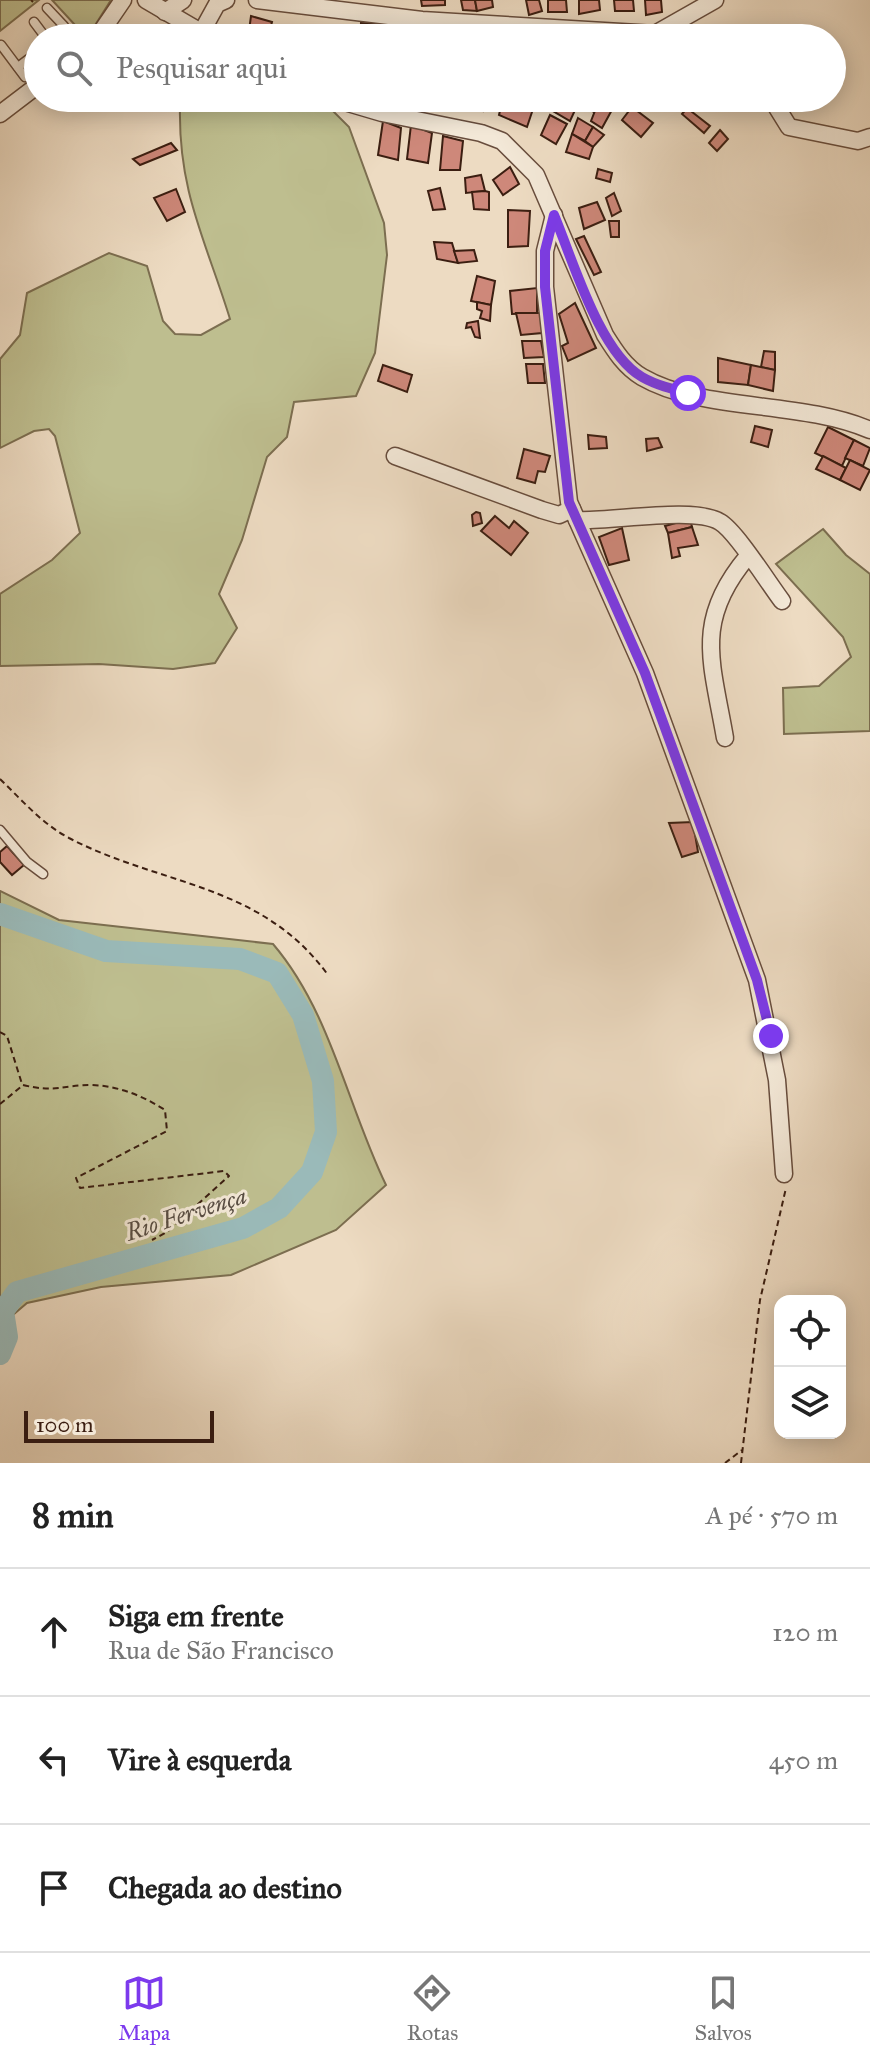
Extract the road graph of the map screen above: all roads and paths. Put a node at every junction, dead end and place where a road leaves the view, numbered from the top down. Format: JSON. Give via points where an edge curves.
{"nodes":[{"id":1,"x":123,"y":0,"type":"edge"},
{"id":2,"x":146,"y":0,"type":"edge"},
{"id":3,"x":183,"y":0,"type":"edge"},
{"id":4,"x":205,"y":0,"type":"edge"},
{"id":5,"x":226,"y":0,"type":"edge"},
{"id":6,"x":715,"y":0,"type":"edge"},
{"id":7,"x":269,"y":1,"type":"edge"},
{"id":8,"x":330,"y":4,"type":"edge"},
{"id":9,"x":47,"y":8,"type":"dead end"},
{"id":10,"x":165,"y":12,"type":"junction"},
{"id":11,"x":210,"y":17,"type":"junction"},
{"id":12,"x":62,"y":24,"type":"edge"},
{"id":13,"x":107,"y":24,"type":"edge"},
{"id":14,"x":186,"y":24,"type":"edge"},
{"id":15,"x":208,"y":24,"type":"edge"},
{"id":16,"x":481,"y":24,"type":"edge"},
{"id":17,"x":678,"y":24,"type":"edge"},
{"id":18,"x":1,"y":45,"type":"edge"},
{"id":19,"x":24,"y":62,"type":"edge"},
{"id":20,"x":18,"y":67,"type":"junction"},
{"id":21,"x":24,"y":76,"type":"edge"},
{"id":22,"x":24,"y":96,"type":"edge"},
{"id":23,"x":379,"y":112,"type":"edge"},
{"id":24,"x":780,"y":112,"type":"edge"},
{"id":25,"x":0,"y":114,"type":"edge"},
{"id":26,"x":870,"y":137,"type":"edge"},
{"id":27,"x":554,"y":215,"type":"junction"},
{"id":28,"x":870,"y":430,"type":"edge"},
{"id":29,"x":395,"y":456,"type":"dead end"},
{"id":30,"x":574,"y":514,"type":"junction"},
{"id":31,"x":748,"y":556,"type":"junction"},
{"id":32,"x":782,"y":601,"type":"dead end"},
{"id":33,"x":725,"y":738,"type":"dead end"},
{"id":34,"x":0,"y":779,"type":"edge"},
{"id":35,"x":0,"y":830,"type":"edge"},
{"id":36,"x":43,"y":874,"type":"dead end"},
{"id":37,"x":328,"y":975,"type":"dead end"},
{"id":38,"x":0,"y":1032,"type":"edge"},
{"id":39,"x":23,"y":1085,"type":"junction"},
{"id":40,"x":0,"y":1104,"type":"edge"},
{"id":41,"x":784,"y":1174,"type":"joint"},
{"id":42,"x":152,"y":1240,"type":"dead end"},
{"id":43,"x":743,"y":1449,"type":"junction"},
{"id":44,"x":725,"y":1463,"type":"edge"},
{"id":45,"x":741,"y":1463,"type":"edge"}],
"edges":[{"from":1,"to":13,"type":"street"},
{"from":2,"to":10,"type":"street"},
{"from":3,"to":10,"type":"street"},
{"from":4,"to":11,"type":"street"},
{"from":5,"to":11,"type":"street"},
{"from":6,"to":17,"type":"street"},
{"from":7,"to":8,"type":"street"},
{"from":8,"to":16,"type":"street"},
{"from":9,"to":12,"type":"lane"},
{"from":10,"to":14,"type":"street"},
{"from":11,"to":15,"type":"street"},
{"from":18,"to":20,"type":"lane"},
{"from":19,"to":20,"type":"lane"},
{"from":20,"to":21,"type":"lane"},
{"from":22,"to":25,"type":"street"},
{"from":23,"to":27,"type":"street","via":[[502,141],[536,175]]},
{"from":24,"to":26,"type":"street","via":[[789,127],[858,141]]},
{"from":27,"to":28,"type":"street","via":[[605,335],[640,376],[688,393],[812,412]]},
{"from":27,"to":30,"type":"street","via":[[545,251],[545,287]]},
{"from":29,"to":30,"type":"street","via":[[542,510]]},
{"from":30,"to":31,"type":"street","via":[[705,517],[722,523]]},
{"from":30,"to":41,"type":"street","via":[[645,673],[757,980],[775,1066]]},
{"from":31,"to":32,"type":"street"},
{"from":31,"to":33,"type":"street","via":[[716,602],[711,632]]},
{"from":34,"to":37,"type":"path","via":[[24,806],[67,837],[219,891],[257,910],[311,951]]},
{"from":35,"to":36,"type":"lane"},
{"from":38,"to":39,"type":"path","via":[[7,1036]]},
{"from":39,"to":40,"type":"path"},
{"from":39,"to":42,"type":"path","via":[[49,1091],[104,1087],[140,1094],[165,1110],[167,1131],[76,1178],[80,1188],[224,1171],[229,1176]]},
{"from":41,"to":43,"type":"path","via":[[785,1203],[760,1300]]},
{"from":43,"to":44,"type":"path"},
{"from":43,"to":45,"type":"path"}]}
